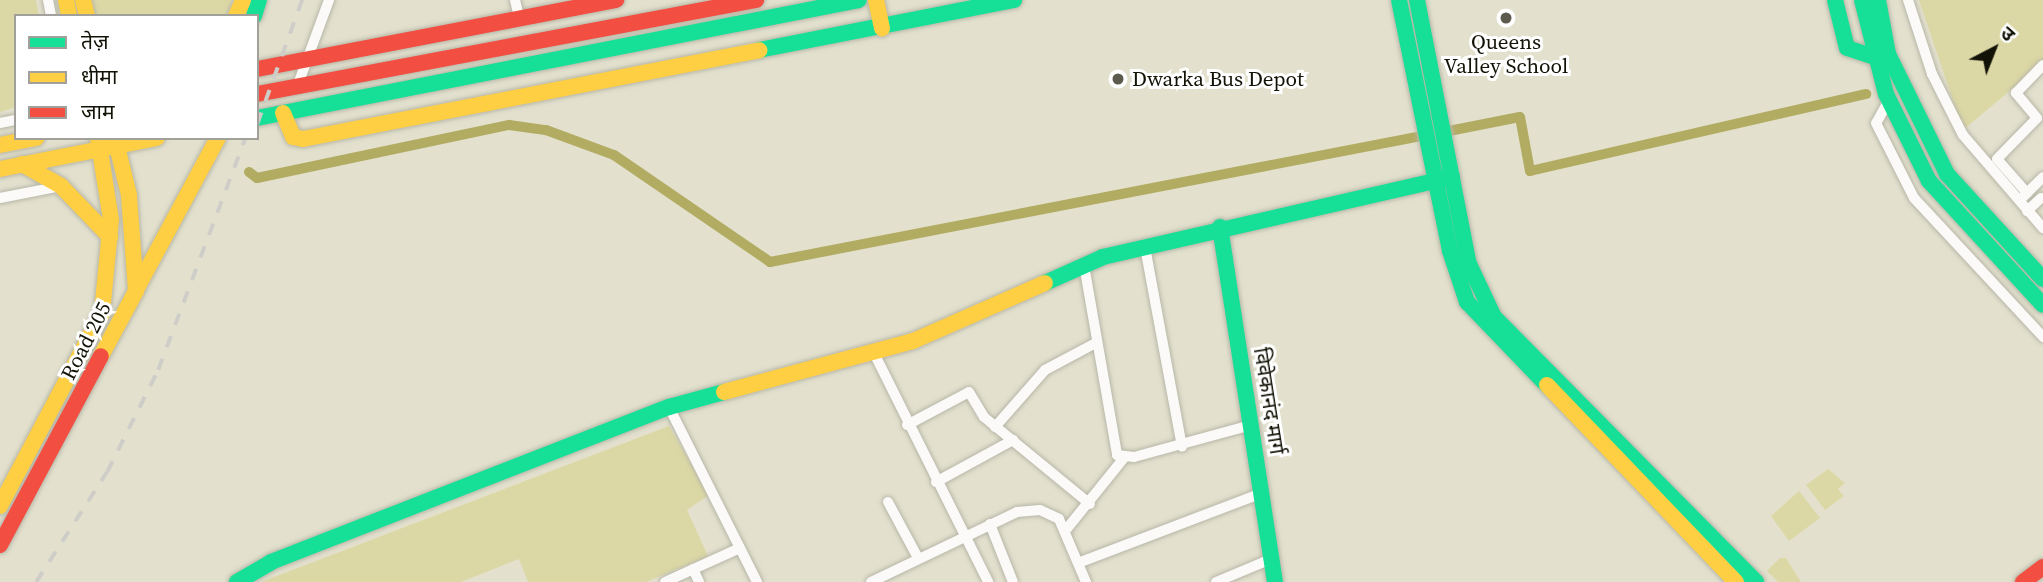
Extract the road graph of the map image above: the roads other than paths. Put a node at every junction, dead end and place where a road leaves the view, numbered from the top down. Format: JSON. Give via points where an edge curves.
{"nodes":[{"id":1,"x":330,"y":0,"type":"edge"},
{"id":2,"x":515,"y":0,"type":"edge"},
{"id":3,"x":617,"y":0,"type":"edge"},
{"id":4,"x":756,"y":0,"type":"edge"},
{"id":5,"x":859,"y":0,"type":"edge"},
{"id":6,"x":876,"y":0,"type":"edge"},
{"id":7,"x":1014,"y":0,"type":"edge"},
{"id":8,"x":1399,"y":0,"type":"edge"},
{"id":9,"x":1417,"y":0,"type":"edge"},
{"id":10,"x":1835,"y":0,"type":"edge"},
{"id":11,"x":1862,"y":0,"type":"edge"},
{"id":12,"x":1878,"y":0,"type":"edge"},
{"id":13,"x":1908,"y":0,"type":"edge"},
{"id":14,"x":680,"y":7,"type":"edge"},
{"id":15,"x":519,"y":18,"type":"junction"},
{"id":16,"x":882,"y":28,"type":"junction"},
{"id":17,"x":1874,"y":57,"type":"junction"},
{"id":18,"x":307,"y":61,"type":"junction"},
{"id":19,"x":2043,"y":65,"type":"edge"},
{"id":20,"x":259,"y":69,"type":"edge"},
{"id":21,"x":297,"y":87,"type":"junction"},
{"id":22,"x":259,"y":94,"type":"edge"},
{"id":23,"x":1888,"y":100,"type":"junction"},
{"id":24,"x":283,"y":113,"type":"junction"},
{"id":25,"x":259,"y":118,"type":"edge"},
{"id":26,"x":24,"y":140,"type":"edge"},
{"id":27,"x":136,"y":140,"type":"edge"},
{"id":28,"x":217,"y":140,"type":"edge"},
{"id":29,"x":116,"y":142,"type":"edge"},
{"id":30,"x":99,"y":144,"type":"edge"},
{"id":31,"x":0,"y":145,"type":"edge"},
{"id":32,"x":23,"y":164,"type":"junction"},
{"id":33,"x":0,"y":169,"type":"edge"},
{"id":34,"x":2043,"y":177,"type":"edge"},
{"id":35,"x":1444,"y":178,"type":"junction"},
{"id":36,"x":61,"y":186,"type":"junction"},
{"id":37,"x":2042,"y":196,"type":"edge"},
{"id":38,"x":2022,"y":197,"type":"junction"},
{"id":39,"x":0,"y":198,"type":"edge"},
{"id":40,"x":2027,"y":211,"type":"junction"},
{"id":41,"x":1220,"y":227,"type":"junction"},
{"id":42,"x":2043,"y":228,"type":"edge"},
{"id":43,"x":110,"y":237,"type":"junction"},
{"id":44,"x":1145,"y":247,"type":"junction"},
{"id":45,"x":1084,"y":265,"type":"junction"},
{"id":46,"x":2043,"y":279,"type":"edge"},
{"id":47,"x":136,"y":291,"type":"junction"},
{"id":48,"x":2043,"y":305,"type":"edge"},
{"id":49,"x":2043,"y":337,"type":"edge"},
{"id":50,"x":1094,"y":344,"type":"junction"},
{"id":51,"x":875,"y":355,"type":"junction"},
{"id":52,"x":669,"y":407,"type":"junction"},
{"id":53,"x":907,"y":425,"type":"junction"},
{"id":54,"x":1251,"y":425,"type":"junction"},
{"id":55,"x":995,"y":427,"type":"junction"},
{"id":56,"x":1013,"y":440,"type":"junction"},
{"id":57,"x":1182,"y":446,"type":"junction"},
{"id":58,"x":1124,"y":458,"type":"junction"},
{"id":59,"x":936,"y":482,"type":"junction"},
{"id":60,"x":1262,"y":493,"type":"junction"},
{"id":61,"x":888,"y":502,"type":"dead end"},
{"id":62,"x":1090,"y":504,"type":"junction"},
{"id":63,"x":0,"y":506,"type":"edge"},
{"id":64,"x":990,"y":524,"type":"junction"},
{"id":65,"x":1065,"y":531,"type":"junction"},
{"id":66,"x":970,"y":534,"type":"junction"},
{"id":67,"x":0,"y":545,"type":"edge"},
{"id":68,"x":740,"y":548,"type":"junction"},
{"id":69,"x":918,"y":558,"type":"junction"},
{"id":70,"x":1272,"y":559,"type":"junction"},
{"id":71,"x":1078,"y":563,"type":"junction"},
{"id":72,"x":2043,"y":567,"type":"edge"},
{"id":73,"x":693,"y":569,"type":"junction"},
{"id":74,"x":890,"y":577,"type":"edge"},
{"id":75,"x":237,"y":582,"type":"edge"},
{"id":76,"x":666,"y":582,"type":"edge"},
{"id":77,"x":699,"y":582,"type":"edge"},
{"id":78,"x":757,"y":582,"type":"edge"},
{"id":79,"x":871,"y":582,"type":"edge"},
{"id":80,"x":988,"y":582,"type":"edge"},
{"id":81,"x":1013,"y":582,"type":"edge"},
{"id":82,"x":1086,"y":582,"type":"edge"},
{"id":83,"x":1216,"y":582,"type":"edge"},
{"id":84,"x":1275,"y":582,"type":"edge"},
{"id":85,"x":1736,"y":582,"type":"edge"},
{"id":86,"x":1756,"y":582,"type":"edge"},
{"id":87,"x":2022,"y":582,"type":"edge"}],
"edges":[{"from":1,"to":18,"type":"street"},
{"from":2,"to":15,"type":"street"},
{"from":3,"to":15,"type":"main road"},
{"from":4,"to":14,"type":"main road"},
{"from":5,"to":24,"type":"main road"},
{"from":6,"to":16,"type":"main road"},
{"from":7,"to":16,"type":"main road"},
{"from":8,"to":35,"type":"main road"},
{"from":9,"to":35,"type":"main road"},
{"from":10,"to":17,"type":"main road","via":[[1847,48]]},
{"from":11,"to":17,"type":"main road"},
{"from":12,"to":46,"type":"main road","via":[[1888,54],[1947,174]]},
{"from":13,"to":38,"type":"street","via":[[1932,74],[1963,135]]},
{"from":14,"to":21,"type":"main road"},
{"from":15,"to":18,"type":"main road"},
{"from":16,"to":24,"type":"main road","via":[[303,139],[293,137]]},
{"from":17,"to":23,"type":"main road"},
{"from":18,"to":20,"type":"main road"},
{"from":18,"to":21,"type":"street"},
{"from":19,"to":38,"type":"street","via":[[2016,93],[2036,118],[1997,159]]},
{"from":21,"to":22,"type":"main road"},
{"from":23,"to":48,"type":"main road","via":[[1946,206]]},
{"from":23,"to":49,"type":"street","via":[[1876,123],[1914,198]]},
{"from":24,"to":25,"type":"main road"},
{"from":26,"to":31,"type":"main road"},
{"from":27,"to":29,"type":"main road"},
{"from":28,"to":47,"type":"main road"},
{"from":29,"to":30,"type":"main road"},
{"from":29,"to":47,"type":"main road","name":"Road 205","via":[[131,209]]},
{"from":30,"to":32,"type":"main road"},
{"from":30,"to":43,"type":"main road","name":"Road 205"},
{"from":32,"to":33,"type":"main road"},
{"from":32,"to":36,"type":"main road"},
{"from":34,"to":38,"type":"street"},
{"from":35,"to":41,"type":"main road"},
{"from":35,"to":85,"type":"main road","via":[[1457,281],[1477,318]]},
{"from":35,"to":86,"type":"main road","via":[[1469,264],[1494,317]]},
{"from":36,"to":39,"type":"street"},
{"from":36,"to":43,"type":"main road"},
{"from":37,"to":40,"type":"street"},
{"from":38,"to":40,"type":"street"},
{"from":40,"to":42,"type":"street"},
{"from":41,"to":44,"type":"main road"},
{"from":41,"to":54,"type":"main road","name":"विवेकानंद मार्ग"},
{"from":43,"to":63,"type":"main road","name":"Road 205","via":[[107,287],[94,335]]},
{"from":44,"to":45,"type":"main road"},
{"from":44,"to":57,"type":"street"},
{"from":45,"to":50,"type":"street"},
{"from":45,"to":51,"type":"main road"},
{"from":47,"to":67,"type":"main road","name":"Road 205"},
{"from":50,"to":55,"type":"street","via":[[1045,370]]},
{"from":50,"to":58,"type":"street","via":[[1111,446]]},
{"from":51,"to":52,"type":"main road"},
{"from":51,"to":53,"type":"street"},
{"from":52,"to":68,"type":"street"},
{"from":52,"to":75,"type":"main road","via":[[271,562]]},
{"from":53,"to":55,"type":"street","via":[[969,392]]},
{"from":53,"to":59,"type":"street"},
{"from":54,"to":57,"type":"street"},
{"from":54,"to":60,"type":"main road","name":"विवेकानंद मार्ग"},
{"from":55,"to":56,"type":"street"},
{"from":56,"to":59,"type":"street"},
{"from":56,"to":62,"type":"street"},
{"from":57,"to":58,"type":"street"},
{"from":58,"to":62,"type":"street"},
{"from":59,"to":66,"type":"street"},
{"from":60,"to":70,"type":"main road","name":"विवेकानंद मार्ग"},
{"from":60,"to":71,"type":"street"},
{"from":61,"to":69,"type":"street"},
{"from":62,"to":65,"type":"street"},
{"from":64,"to":65,"type":"street","via":[[1017,512],[1040,510]]},
{"from":64,"to":66,"type":"street"},
{"from":64,"to":81,"type":"street"},
{"from":65,"to":71,"type":"street"},
{"from":66,"to":69,"type":"street"},
{"from":66,"to":80,"type":"street"},
{"from":68,"to":73,"type":"street"},
{"from":68,"to":78,"type":"street"},
{"from":69,"to":74,"type":"street"},
{"from":70,"to":83,"type":"street"},
{"from":70,"to":84,"type":"main road","name":"विवेकानंद मार्ग"},
{"from":71,"to":82,"type":"street"},
{"from":72,"to":87,"type":"main road"},
{"from":73,"to":76,"type":"street"},
{"from":73,"to":77,"type":"street"},
{"from":74,"to":79,"type":"street"}]}
